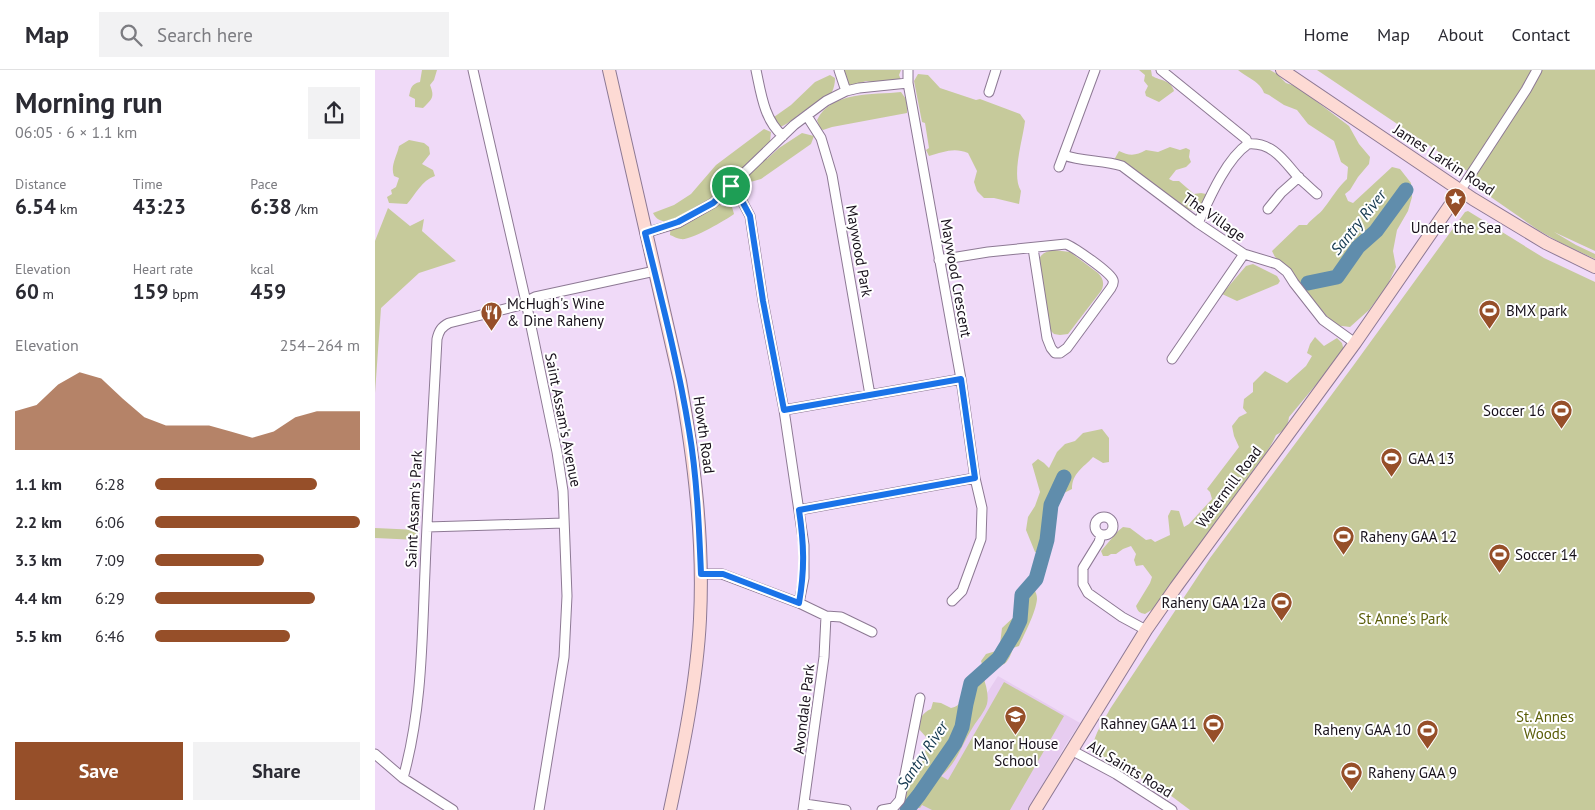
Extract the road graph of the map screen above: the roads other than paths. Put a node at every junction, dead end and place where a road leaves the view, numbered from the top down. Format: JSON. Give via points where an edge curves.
{"nodes":[{"id":1,"x":473,"y":70,"type":"edge"},
{"id":2,"x":609,"y":70,"type":"edge"},
{"id":3,"x":756,"y":70,"type":"edge"},
{"id":4,"x":839,"y":70,"type":"edge"},
{"id":5,"x":908,"y":70,"type":"edge"},
{"id":6,"x":996,"y":70,"type":"edge"},
{"id":7,"x":1095,"y":70,"type":"edge"},
{"id":8,"x":1161,"y":70,"type":"edge"},
{"id":9,"x":1282,"y":70,"type":"edge"},
{"id":10,"x":1537,"y":70,"type":"edge"},
{"id":11,"x":908,"y":83,"type":"junction"},
{"id":12,"x":846,"y":91,"type":"junction"},
{"id":13,"x":989,"y":92,"type":"dead end"},
{"id":14,"x":807,"y":116,"type":"junction"},
{"id":15,"x":783,"y":136,"type":"junction"},
{"id":16,"x":1248,"y":144,"type":"junction"},
{"id":17,"x":1064,"y":155,"type":"junction"},
{"id":18,"x":1059,"y":167,"type":"dead end"},
{"id":19,"x":1299,"y":177,"type":"junction"},
{"id":20,"x":731,"y":186,"type":"junction"},
{"id":21,"x":1460,"y":191,"type":"junction"},
{"id":22,"x":1317,"y":194,"type":"dead end"},
{"id":23,"x":1268,"y":209,"type":"dead end"},
{"id":24,"x":1198,"y":223,"type":"junction"},
{"id":25,"x":645,"y":233,"type":"junction"},
{"id":26,"x":1033,"y":248,"type":"junction"},
{"id":27,"x":1244,"y":254,"type":"junction"},
{"id":28,"x":939,"y":260,"type":"junction"},
{"id":29,"x":1595,"y":267,"type":"edge"},
{"id":30,"x":655,"y":271,"type":"junction"},
{"id":31,"x":526,"y":302,"type":"junction"},
{"id":32,"x":1355,"y":343,"type":"junction"},
{"id":33,"x":1172,"y":358,"type":"dead end"},
{"id":34,"x":961,"y":379,"type":"junction"},
{"id":35,"x":869,"y":395,"type":"junction"},
{"id":36,"x":784,"y":410,"type":"junction"},
{"id":37,"x":975,"y":478,"type":"junction"},
{"id":38,"x":799,"y":510,"type":"junction"},
{"id":39,"x":564,"y":523,"type":"junction"},
{"id":40,"x":427,"y":528,"type":"junction"},
{"id":41,"x":1101,"y":535,"type":"dead end"},
{"id":42,"x":701,"y":574,"type":"junction"},
{"id":43,"x":951,"y":601,"type":"dead end"},
{"id":44,"x":799,"y":603,"type":"junction"},
{"id":45,"x":826,"y":616,"type":"junction"},
{"id":46,"x":1146,"y":630,"type":"junction"},
{"id":47,"x":872,"y":632,"type":"dead end"},
{"id":48,"x":920,"y":698,"type":"dead end"},
{"id":49,"x":1073,"y":751,"type":"junction"},
{"id":50,"x":375,"y":754,"type":"edge"},
{"id":51,"x":403,"y":778,"type":"junction"},
{"id":52,"x":804,"y":807,"type":"edge"},
{"id":53,"x":1159,"y":807,"type":"edge"},
{"id":54,"x":453,"y":810,"type":"edge"},
{"id":55,"x":539,"y":810,"type":"edge"},
{"id":56,"x":670,"y":810,"type":"edge"},
{"id":57,"x":847,"y":810,"type":"edge"},
{"id":58,"x":882,"y":810,"type":"edge"},
{"id":59,"x":1035,"y":810,"type":"edge"},
{"id":60,"x":1172,"y":810,"type":"edge"}],
"edges":[{"from":1,"to":31,"type":"street","name":"Saint Assam's Avenue"},
{"from":2,"to":25,"type":"main road","name":"Howth Road"},
{"from":3,"to":15,"type":"street","via":[[766,112]]},
{"from":4,"to":12,"type":"street"},
{"from":5,"to":11,"type":"street","name":"Maywood Crescent"},
{"from":6,"to":13,"type":"street"},
{"from":7,"to":17,"type":"street"},
{"from":8,"to":16,"type":"street"},
{"from":9,"to":21,"type":"main road","name":"James Larkin Road"},
{"from":10,"to":21,"type":"street"},
{"from":11,"to":12,"type":"street"},
{"from":11,"to":28,"type":"street","name":"Maywood Crescent"},
{"from":12,"to":14,"type":"street"},
{"from":14,"to":15,"type":"street"},
{"from":14,"to":35,"type":"street","name":"Maywood Park","via":[[821,138],[832,175]]},
{"from":15,"to":20,"type":"street"},
{"from":16,"to":19,"type":"street","via":[[1263,145],[1272,150]]},
{"from":16,"to":24,"type":"street","via":[[1241,148],[1215,185]]},
{"from":17,"to":18,"type":"street"},
{"from":17,"to":24,"type":"street","name":"The Village","via":[[1122,166]]},
{"from":19,"to":22,"type":"street"},
{"from":19,"to":23,"type":"street"},
{"from":20,"to":25,"type":"street","via":[[713,203],[678,222]]},
{"from":20,"to":36,"type":"street","via":[[750,216]]},
{"from":21,"to":29,"type":"main road","name":"James Larkin Road","via":[[1546,243]]},
{"from":21,"to":32,"type":"main road","name":"Watermill Road"},
{"from":24,"to":27,"type":"street","name":"The Village"},
{"from":25,"to":30,"type":"main road","name":"Howth Road"},
{"from":26,"to":26,"type":"street","via":[[1066,244],[1112,278],[1111,288],[1067,348],[1060,352],[1055,353],[1047,338]]},
{"from":26,"to":28,"type":"street"},
{"from":27,"to":32,"type":"street","name":"The Village","via":[[1277,264],[1287,272],[1323,320]]},
{"from":27,"to":33,"type":"street"},
{"from":28,"to":34,"type":"street","name":"Maywood Crescent"},
{"from":30,"to":31,"type":"street","name":"Saint Assam's Park","via":[[535,297]]},
{"from":30,"to":42,"type":"main road","name":"Howth Road","via":[[689,431]]},
{"from":31,"to":39,"type":"street","name":"Saint Assam's Avenue","via":[[557,452]]},
{"from":31,"to":40,"type":"street","name":"Saint Assam's Park","via":[[449,323],[439,333]]},
{"from":32,"to":46,"type":"main road","name":"Watermill Road"},
{"from":34,"to":35,"type":"street"},
{"from":34,"to":37,"type":"street","name":"Maywood Crescent"},
{"from":35,"to":36,"type":"street"},
{"from":36,"to":38,"type":"street"},
{"from":37,"to":38,"type":"street"},
{"from":37,"to":43,"type":"street","name":"Maywood Crescent","via":[[982,508],[981,539],[962,592]]},
{"from":38,"to":44,"type":"street","via":[[804,578]]},
{"from":39,"to":40,"type":"street"},
{"from":39,"to":55,"type":"street","name":"Saint Assam's Avenue","via":[[567,596],[564,657]]},
{"from":40,"to":51,"type":"street","name":"Saint Assam's Park","via":[[420,684],[410,755]]},
{"from":41,"to":46,"type":"street","via":[[1083,568],[1083,584],[1088,593]]},
{"from":42,"to":44,"type":"street","via":[[723,574]]},
{"from":42,"to":56,"type":"main road","name":"Howth Road","via":[[700,619],[692,689]]},
{"from":44,"to":45,"type":"street"},
{"from":45,"to":47,"type":"street","via":[[841,618]]},
{"from":45,"to":52,"type":"street","name":"Avondale Park","via":[[824,657]]},
{"from":46,"to":49,"type":"main road","name":"Watermill Road"},
{"from":48,"to":58,"type":"street","via":[[900,800],[893,808]]},
{"from":49,"to":53,"type":"street","name":"All Saints Road","via":[[1116,774]]},
{"from":49,"to":59,"type":"main road","name":"Watermill Road"},
{"from":50,"to":51,"type":"street"},
{"from":51,"to":54,"type":"street"},
{"from":52,"to":57,"type":"street","name":"Avondale Park"},
{"from":53,"to":60,"type":"street","name":"All Saints Road"}]}
